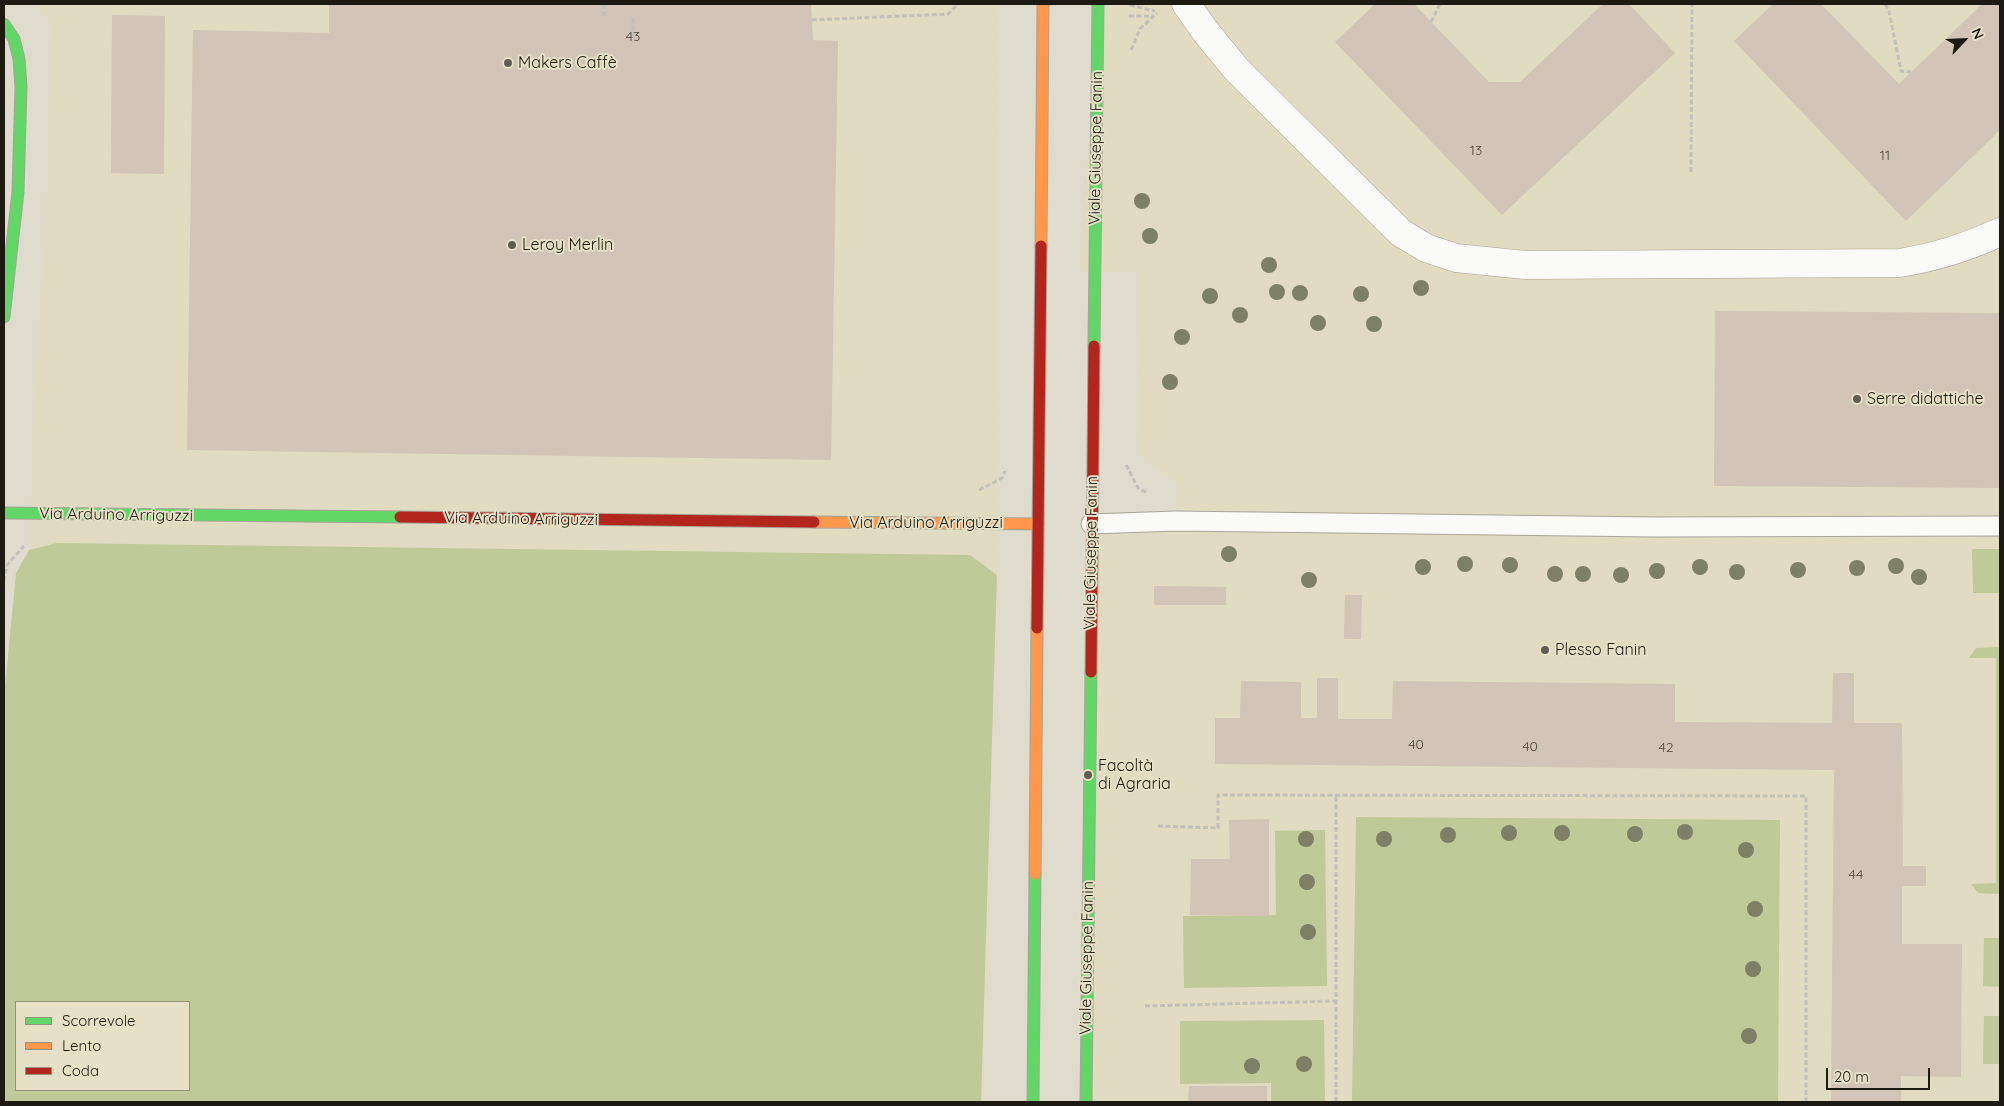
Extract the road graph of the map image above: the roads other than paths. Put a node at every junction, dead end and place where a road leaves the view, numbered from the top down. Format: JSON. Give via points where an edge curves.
{"nodes":[{"id":1,"x":1043,"y":4,"type":"edge"},
{"id":2,"x":1098,"y":4,"type":"edge"},
{"id":3,"x":1186,"y":4,"type":"edge"},
{"id":4,"x":4,"y":24,"type":"edge"},
{"id":5,"x":2000,"y":232,"type":"edge"},
{"id":6,"x":4,"y":317,"type":"edge"},
{"id":7,"x":4,"y":514,"type":"edge"},
{"id":8,"x":1038,"y":524,"type":"junction"},
{"id":9,"x":1091,"y":524,"type":"junction"},
{"id":10,"x":2000,"y":526,"type":"edge"},
{"id":11,"x":1033,"y":1102,"type":"edge"},
{"id":12,"x":1086,"y":1102,"type":"edge"}],
"edges":[{"from":1,"to":8,"type":"main road"},
{"from":2,"to":9,"type":"main road","name":"Viale Giuseppe Fanin"},
{"from":3,"to":5,"type":"street","via":[[1237,70],[1401,233],[1426,248],[1456,258],[1525,265],[1900,263],[1936,257]]},
{"from":4,"to":6,"type":"main road","via":[[20,58],[21,87],[18,192]]},
{"from":7,"to":8,"type":"main road","name":"Via Arduino Arriguzzi"},
{"from":8,"to":11,"type":"main road"},
{"from":9,"to":10,"type":"lane"},
{"from":9,"to":12,"type":"main road","name":"Viale Giuseppe Fanin"}]}
